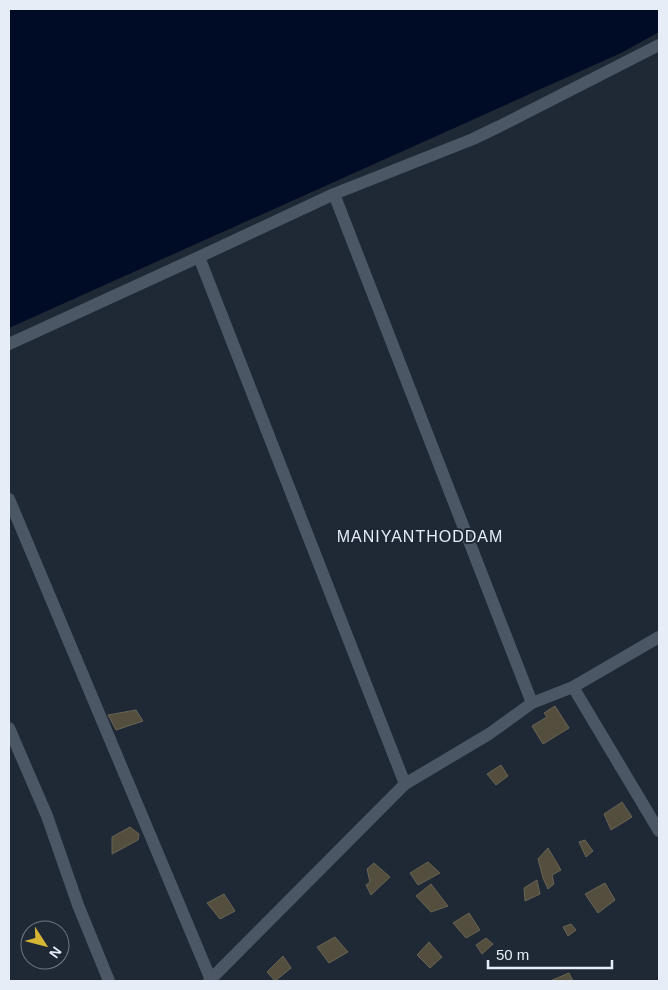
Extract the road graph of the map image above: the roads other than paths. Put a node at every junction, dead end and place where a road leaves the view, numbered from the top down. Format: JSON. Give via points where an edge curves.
{"nodes":[{"id":1,"x":659,"y":45,"type":"edge"},
{"id":2,"x":334,"y":194,"type":"junction"},
{"id":3,"x":199,"y":257,"type":"junction"},
{"id":4,"x":9,"y":344,"type":"edge"},
{"id":5,"x":9,"y":499,"type":"edge"},
{"id":6,"x":659,"y":637,"type":"edge"},
{"id":7,"x":573,"y":687,"type":"junction"},
{"id":8,"x":532,"y":703,"type":"junction"},
{"id":9,"x":9,"y":728,"type":"edge"},
{"id":10,"x":405,"y":784,"type":"junction"},
{"id":11,"x":659,"y":831,"type":"edge"},
{"id":12,"x":210,"y":980,"type":"edge"},
{"id":13,"x":109,"y":981,"type":"edge"}],
"edges":[{"from":1,"to":2,"type":"street","via":[[473,139]]},
{"from":2,"to":3,"type":"street"},
{"from":2,"to":8,"type":"street"},
{"from":3,"to":4,"type":"street"},
{"from":3,"to":10,"type":"street"},
{"from":5,"to":12,"type":"street"},
{"from":6,"to":7,"type":"street"},
{"from":7,"to":8,"type":"street"},
{"from":7,"to":11,"type":"street"},
{"from":8,"to":10,"type":"street","via":[[489,734]]},
{"from":9,"to":13,"type":"street","via":[[47,816]]},
{"from":10,"to":12,"type":"street"}]}
